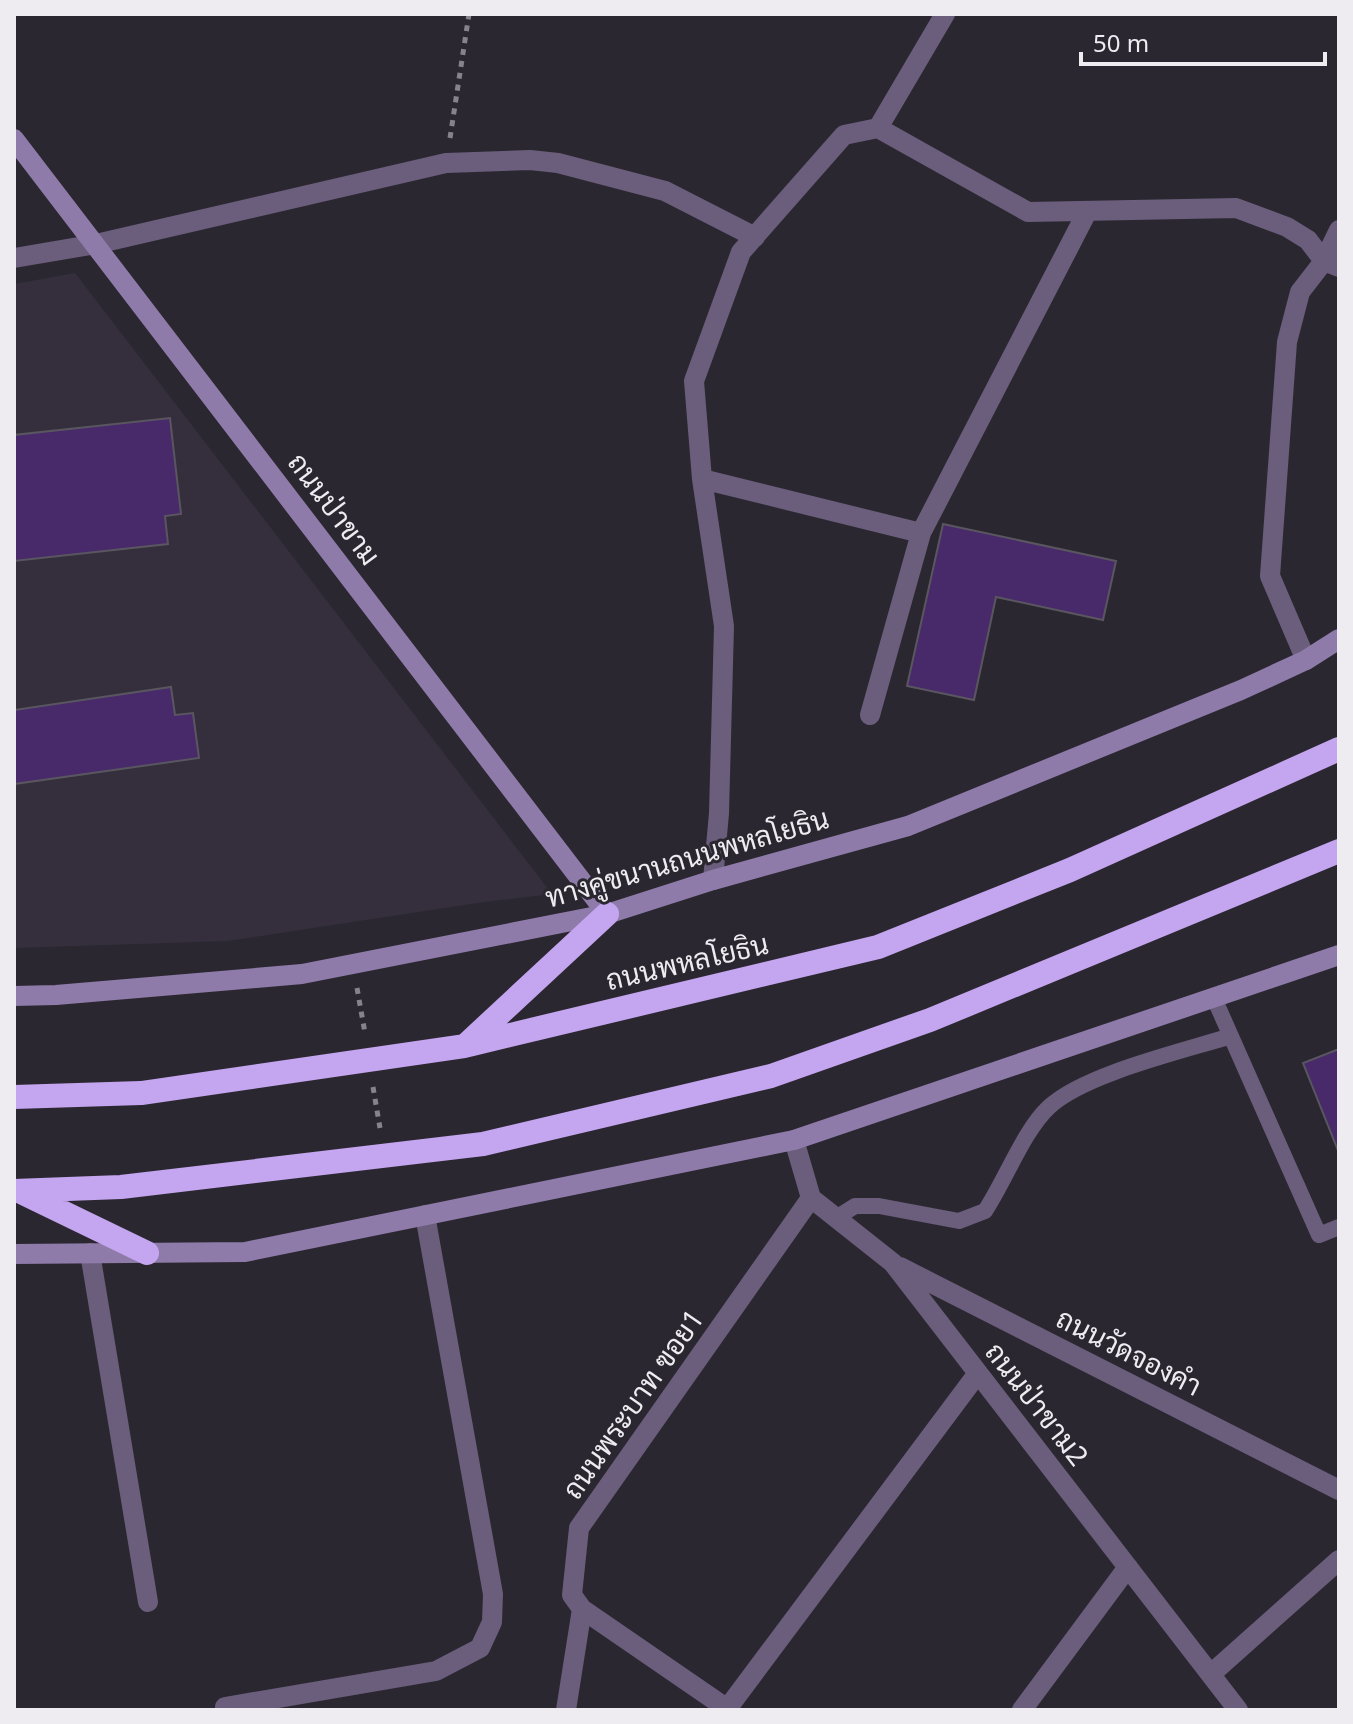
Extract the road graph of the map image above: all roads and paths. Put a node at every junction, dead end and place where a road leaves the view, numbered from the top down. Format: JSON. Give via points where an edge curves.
{"nodes":[{"id":1,"x":469,"y":14,"type":"edge"},
{"id":2,"x":945,"y":14,"type":"edge"},
{"id":3,"x":878,"y":128,"type":"junction"},
{"id":4,"x":14,"y":139,"type":"edge"},
{"id":5,"x":446,"y":163,"type":"junction"},
{"id":6,"x":1087,"y":212,"type":"junction"},
{"id":7,"x":1339,"y":230,"type":"edge"},
{"id":8,"x":755,"y":237,"type":"junction"},
{"id":9,"x":96,"y":244,"type":"junction"},
{"id":10,"x":14,"y":258,"type":"edge"},
{"id":11,"x":1331,"y":264,"type":"edge"},
{"id":12,"x":702,"y":479,"type":"junction"},
{"id":13,"x":921,"y":533,"type":"junction"},
{"id":14,"x":1339,"y":639,"type":"edge"},
{"id":15,"x":1306,"y":660,"type":"junction"},
{"id":16,"x":870,"y":715,"type":"dead end"},
{"id":17,"x":1339,"y":749,"type":"edge"},
{"id":18,"x":1339,"y":851,"type":"edge"},
{"id":19,"x":713,"y":880,"type":"junction"},
{"id":20,"x":607,"y":914,"type":"junction"},
{"id":21,"x":1339,"y":955,"type":"edge"},
{"id":22,"x":355,"y":978,"type":"dead end"},
{"id":23,"x":14,"y":996,"type":"edge"},
{"id":24,"x":1214,"y":998,"type":"junction"},
{"id":25,"x":1231,"y":1036,"type":"junction"},
{"id":26,"x":365,"y":1039,"type":"dead end"},
{"id":27,"x":464,"y":1046,"type":"junction"},
{"id":28,"x":373,"y":1085,"type":"dead end"},
{"id":29,"x":14,"y":1097,"type":"edge"},
{"id":30,"x":380,"y":1131,"type":"dead end"},
{"id":31,"x":794,"y":1140,"type":"junction"},
{"id":32,"x":16,"y":1191,"type":"edge"},
{"id":33,"x":811,"y":1198,"type":"junction"},
{"id":34,"x":425,"y":1215,"type":"junction"},
{"id":35,"x":836,"y":1218,"type":"junction"},
{"id":36,"x":1339,"y":1227,"type":"edge"},
{"id":37,"x":90,"y":1253,"type":"junction"},
{"id":38,"x":147,"y":1253,"type":"junction"},
{"id":39,"x":14,"y":1254,"type":"edge"},
{"id":40,"x":893,"y":1263,"type":"junction"},
{"id":41,"x":978,"y":1373,"type":"junction"},
{"id":42,"x":1339,"y":1490,"type":"edge"},
{"id":43,"x":1339,"y":1560,"type":"edge"},
{"id":44,"x":1128,"y":1567,"type":"junction"},
{"id":45,"x":148,"y":1602,"type":"dead end"},
{"id":46,"x":582,"y":1609,"type":"junction"},
{"id":47,"x":1211,"y":1674,"type":"junction"},
{"id":48,"x":225,"y":1707,"type":"dead end"},
{"id":49,"x":566,"y":1710,"type":"edge"},
{"id":50,"x":728,"y":1710,"type":"edge"},
{"id":51,"x":1022,"y":1710,"type":"edge"},
{"id":52,"x":1238,"y":1710,"type":"edge"}],
"edges":[{"from":1,"to":5,"type":"path"},
{"from":2,"to":3,"type":"street"},
{"from":3,"to":6,"type":"street","via":[[1028,212]]},
{"from":3,"to":8,"type":"street","via":[[844,135]]},
{"from":4,"to":9,"type":"main road","name":"ถนนป่าขาม"},
{"from":5,"to":8,"type":"street","via":[[558,163],[665,191]]},
{"from":5,"to":9,"type":"street"},
{"from":6,"to":11,"type":"street","via":[[1236,208],[1287,227]]},
{"from":6,"to":13,"type":"street"},
{"from":7,"to":11,"type":"street"},
{"from":8,"to":12,"type":"street","via":[[741,252],[694,381]]},
{"from":9,"to":10,"type":"street"},
{"from":9,"to":20,"type":"main road","name":"ถนนป่าขาม"},
{"from":11,"to":15,"type":"street","via":[[1300,292],[1287,342],[1270,576]]},
{"from":12,"to":13,"type":"street"},
{"from":12,"to":19,"type":"street","via":[[724,626]]},
{"from":13,"to":16,"type":"street"},
{"from":14,"to":15,"type":"main road","name":"ทางคู่ขนานถนนพหลโยธิน"},
{"from":15,"to":19,"type":"main road","name":"ทางคู่ขนานถนนพหลโยธิน","via":[[908,826]]},
{"from":17,"to":27,"type":"highway","name":"ถนนพหลโยธิน","via":[[1070,870],[878,947]]},
{"from":18,"to":32,"type":"highway","via":[[930,1020],[771,1076],[483,1144],[121,1187]]},
{"from":19,"to":20,"type":"main road","name":"ทางคู่ขนานถนนพหลโยธิน"},
{"from":20,"to":23,"type":"main road","name":"ทางคู่ขนานถนนพหลโยธิน","via":[[302,974]]},
{"from":20,"to":27,"type":"highway"},
{"from":21,"to":24,"type":"main road"},
{"from":22,"to":26,"type":"path"},
{"from":24,"to":25,"type":"lane"},
{"from":24,"to":31,"type":"main road"},
{"from":25,"to":35,"type":"lane","via":[[1076,1088],[1048,1107],[985,1211],[959,1221],[855,1206]]},
{"from":25,"to":36,"type":"lane","via":[[1319,1235]]},
{"from":27,"to":29,"type":"highway","name":"ถนนพหลโยธิน","via":[[141,1093]]},
{"from":28,"to":30,"type":"path"},
{"from":31,"to":33,"type":"street"},
{"from":31,"to":34,"type":"main road"},
{"from":32,"to":38,"type":"highway"},
{"from":33,"to":35,"type":"street","name":"ถนนป่าขาม2"},
{"from":33,"to":46,"type":"street","name":"ถนนพระบาท ฃอย1","via":[[579,1528],[572,1595]]},
{"from":34,"to":38,"type":"main road","via":[[245,1252]]},
{"from":34,"to":48,"type":"street","via":[[493,1594],[492,1622],[480,1648],[436,1671]]},
{"from":35,"to":40,"type":"street","name":"ถนนป่าขาม2"},
{"from":37,"to":38,"type":"main road"},
{"from":37,"to":39,"type":"main road"},
{"from":37,"to":45,"type":"street"},
{"from":40,"to":41,"type":"street","name":"ถนนป่าขาม2"},
{"from":40,"to":42,"type":"street","name":"ถนนวัดจองคำ"},
{"from":41,"to":44,"type":"street","name":"ถนนป่าขาม2"},
{"from":41,"to":50,"type":"street"},
{"from":43,"to":47,"type":"street"},
{"from":44,"to":47,"type":"street","name":"ถนนป่าขาม2"},
{"from":44,"to":51,"type":"street"},
{"from":46,"to":49,"type":"street","name":"ถนนพระบาท ฃอย1"},
{"from":46,"to":50,"type":"street"},
{"from":47,"to":52,"type":"street","name":"ถนนป่าขาม2"}]}
